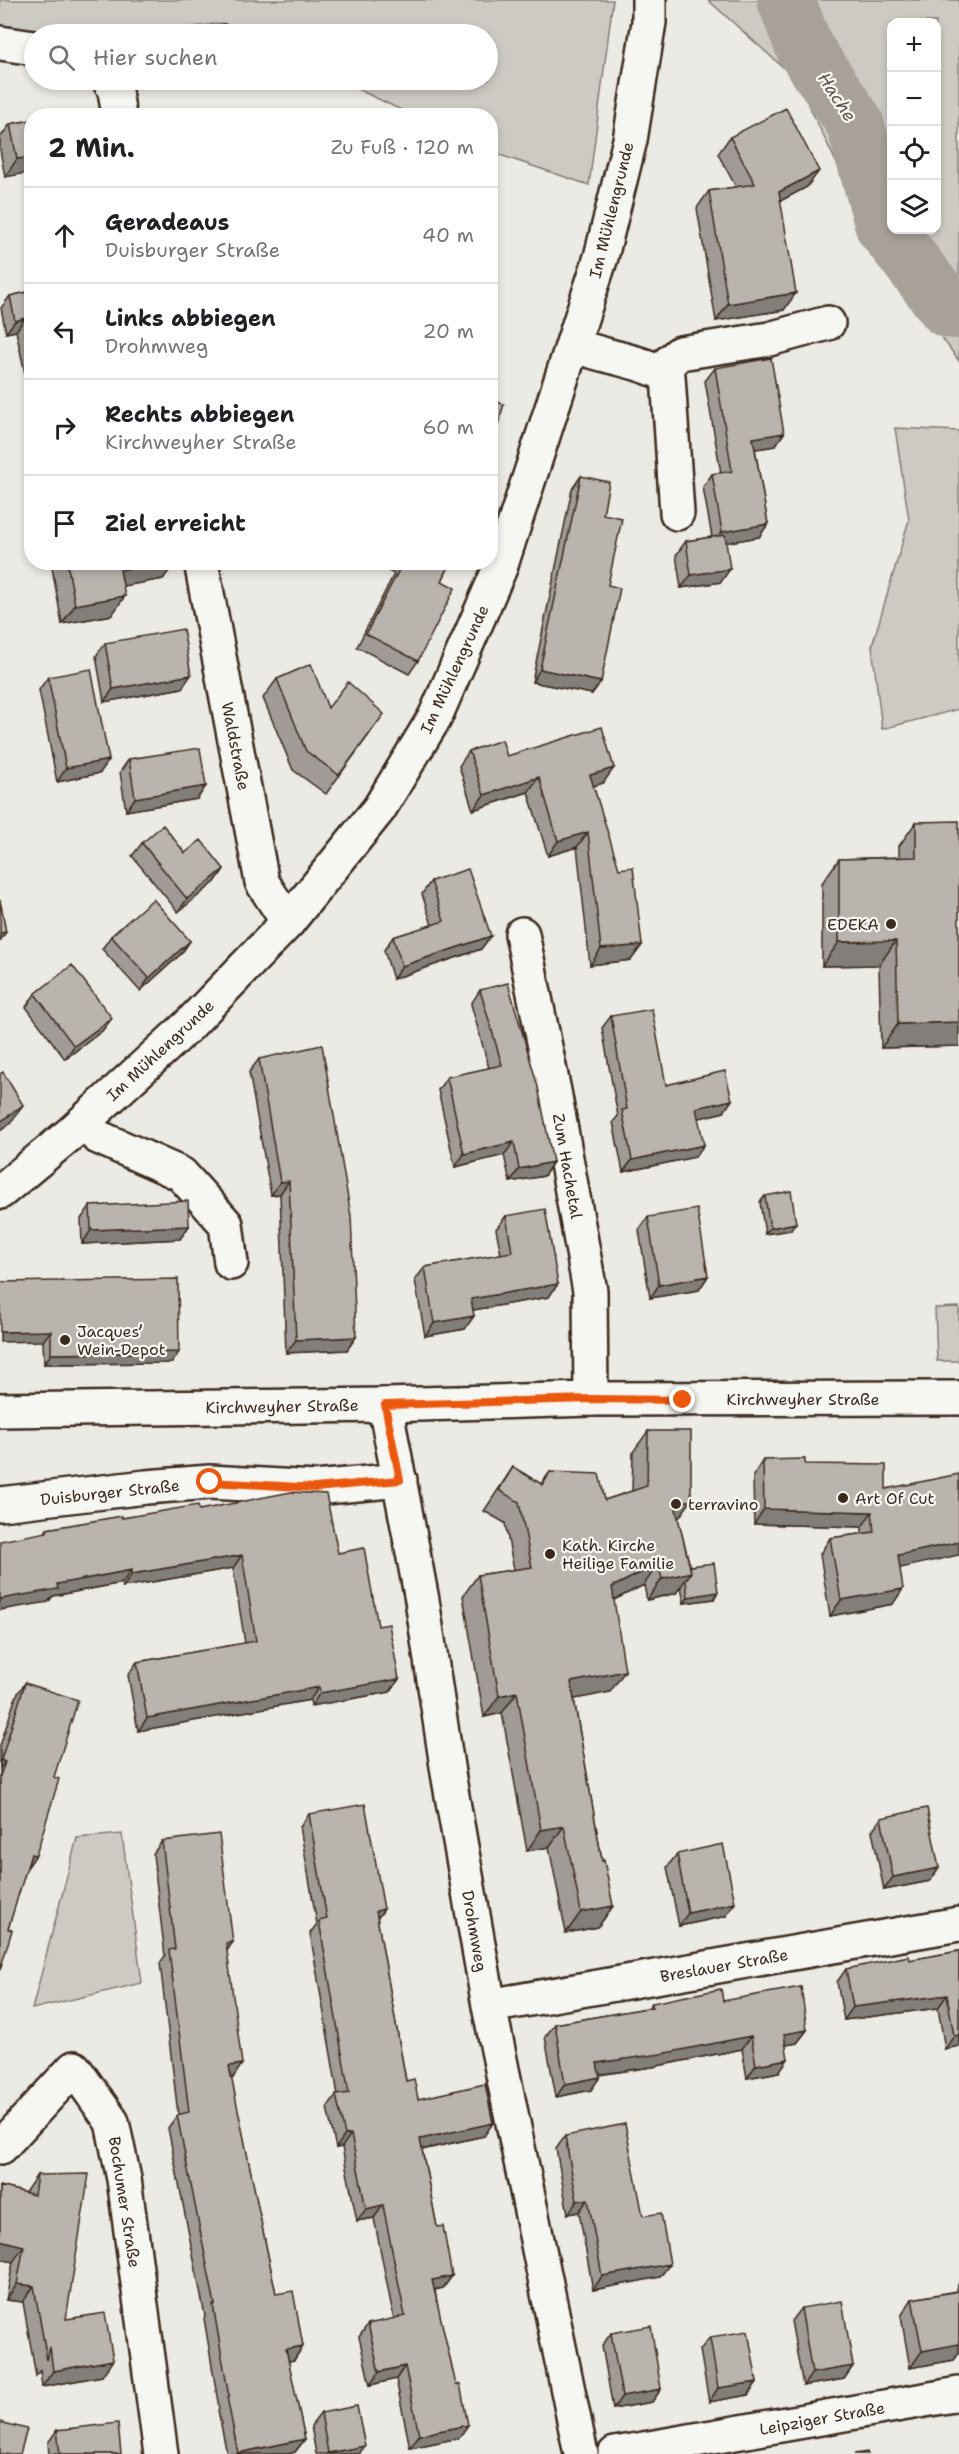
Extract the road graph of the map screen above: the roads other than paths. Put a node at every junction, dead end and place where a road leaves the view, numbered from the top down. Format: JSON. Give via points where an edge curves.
{"nodes":[{"id":1,"x":649,"y":0,"type":"edge"},
{"id":2,"x":0,"y":43,"type":"edge"},
{"id":3,"x":24,"y":47,"type":"edge"},
{"id":4,"x":828,"y":323,"type":"dead end"},
{"id":5,"x":573,"y":345,"type":"junction"},
{"id":6,"x":659,"y":371,"type":"junction"},
{"id":7,"x":677,"y":513,"type":"dead end"},
{"id":8,"x":203,"y":570,"type":"edge"},
{"id":9,"x":288,"y":922,"type":"junction"},
{"id":10,"x":522,"y":934,"type":"dead end"},
{"id":11,"x":82,"y":1123,"type":"junction"},
{"id":12,"x":0,"y":1192,"type":"edge"},
{"id":13,"x":231,"y":1263,"type":"dead end"},
{"id":14,"x":959,"y":1398,"type":"edge"},
{"id":15,"x":591,"y":1399,"type":"junction"},
{"id":16,"x":385,"y":1405,"type":"junction"},
{"id":17,"x":0,"y":1410,"type":"edge"},
{"id":18,"x":400,"y":1480,"type":"junction"},
{"id":19,"x":0,"y":1504,"type":"edge"},
{"id":20,"x":959,"y":1924,"type":"edge"},
{"id":21,"x":489,"y":2006,"type":"junction"},
{"id":22,"x":1,"y":2147,"type":"edge"},
{"id":23,"x":959,"y":2394,"type":"edge"},
{"id":24,"x":161,"y":2454,"type":"edge"},
{"id":25,"x":581,"y":2454,"type":"edge"},
{"id":26,"x":615,"y":2454,"type":"edge"}],
"edges":[{"from":1,"to":5,"type":"street","name":"Im Mühlengrunde","via":[[649,22],[621,181]]},
{"from":2,"to":3,"type":"street"},
{"from":4,"to":6,"type":"street","via":[[769,339],[680,353]]},
{"from":5,"to":6,"type":"street"},
{"from":5,"to":9,"type":"street","name":"Im Mühlengrunde","via":[[500,568],[435,717],[380,809]]},
{"from":6,"to":7,"type":"street","via":[[668,376]]},
{"from":8,"to":9,"type":"street","name":"Waldstraße","via":[[262,882]]},
{"from":9,"to":11,"type":"street","name":"Im Mühlengrunde","via":[[188,1026]]},
{"from":10,"to":15,"type":"street","name":"Zum Hachetal","via":[[590,1291]]},
{"from":11,"to":12,"type":"street","name":"Im Mühlengrunde"},
{"from":11,"to":13,"type":"street","via":[[98,1137],[181,1174],[226,1224]]},
{"from":14,"to":15,"type":"street","name":"Kirchweyher Straße"},
{"from":15,"to":16,"type":"street","name":"Kirchweyher Straße"},
{"from":16,"to":17,"type":"street","name":"Kirchweyher Straße"},
{"from":16,"to":18,"type":"street","name":"Drohmweg"},
{"from":18,"to":19,"type":"street","name":"Duisburger Straße","via":[[315,1488],[210,1482]]},
{"from":18,"to":21,"type":"street","name":"Drohmweg"},
{"from":20,"to":21,"type":"street","name":"Breslauer Straße"},
{"from":21,"to":25,"type":"street","name":"Drohmweg"},
{"from":22,"to":24,"type":"street","name":"Bochumer Straße","via":[[74,2068],[112,2122],[124,2179]]},
{"from":23,"to":26,"type":"street","name":"Leipziger Straße"}]}
